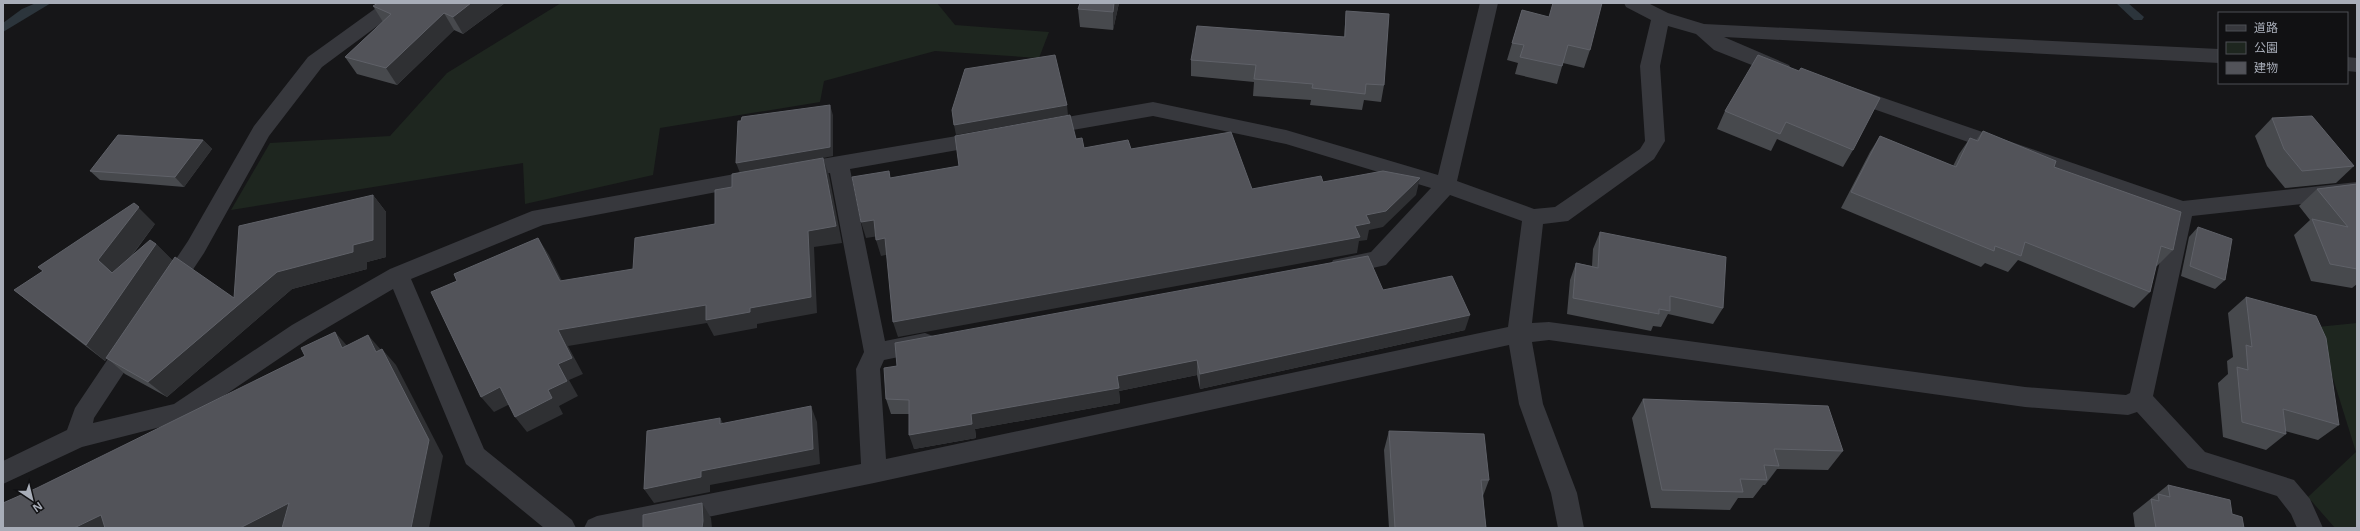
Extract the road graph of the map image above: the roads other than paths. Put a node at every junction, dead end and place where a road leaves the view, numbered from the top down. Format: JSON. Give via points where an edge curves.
{"nodes":[{"id":1,"x":396,"y":3,"type":"edge"},
{"id":2,"x":1489,"y":3,"type":"edge"},
{"id":3,"x":1633,"y":3,"type":"edge"},
{"id":4,"x":1661,"y":17,"type":"junction"},
{"id":5,"x":1703,"y":30,"type":"junction"},
{"id":6,"x":2218,"y":56,"type":"edge"},
{"id":7,"x":1801,"y":76,"type":"edge"},
{"id":8,"x":1831,"y":87,"type":"edge"},
{"id":9,"x":1028,"y":131,"type":"edge"},
{"id":10,"x":1004,"y":135,"type":"edge"},
{"id":11,"x":839,"y":164,"type":"junction"},
{"id":12,"x":1446,"y":185,"type":"junction"},
{"id":13,"x":2357,"y":190,"type":"edge"},
{"id":14,"x":2183,"y":209,"type":"junction"},
{"id":15,"x":1533,"y":217,"type":"junction"},
{"id":16,"x":1323,"y":270,"type":"edge"},
{"id":17,"x":398,"y":275,"type":"junction"},
{"id":18,"x":157,"y":305,"type":"edge"},
{"id":19,"x":144,"y":325,"type":"edge"},
{"id":20,"x":1519,"y":334,"type":"junction"},
{"id":21,"x":946,"y":339,"type":"edge"},
{"id":22,"x":876,"y":352,"type":"junction"},
{"id":23,"x":2140,"y":399,"type":"junction"},
{"id":24,"x":78,"y":437,"type":"junction"},
{"id":25,"x":874,"y":472,"type":"junction"},
{"id":26,"x":3,"y":473,"type":"edge"},
{"id":27,"x":563,"y":528,"type":"edge"},
{"id":28,"x":597,"y":528,"type":"edge"},
{"id":29,"x":1572,"y":528,"type":"edge"},
{"id":30,"x":2310,"y":528,"type":"edge"}],
"edges":[{"from":1,"to":18,"type":"street","via":[[315,62],[261,131],[196,247]]},
{"from":2,"to":12,"type":"street"},
{"from":3,"to":4,"type":"street"},
{"from":4,"to":5,"type":"street"},
{"from":4,"to":15,"type":"street","via":[[1650,66],[1655,141],[1647,154],[1560,215]]},
{"from":5,"to":6,"type":"street"},
{"from":5,"to":7,"type":"street","via":[[1721,45],[1749,58]]},
{"from":8,"to":14,"type":"street"},
{"from":9,"to":12,"type":"street","via":[[1153,109],[1286,137]]},
{"from":10,"to":11,"type":"street"},
{"from":11,"to":17,"type":"street","via":[[540,217]]},
{"from":11,"to":22,"type":"street"},
{"from":12,"to":15,"type":"street"},
{"from":12,"to":16,"type":"street","via":[[1378,259]]},
{"from":13,"to":14,"type":"street"},
{"from":14,"to":23,"type":"street"},
{"from":15,"to":20,"type":"street"},
{"from":17,"to":24,"type":"street","via":[[300,332],[180,413]]},
{"from":17,"to":27,"type":"street","via":[[474,456]]},
{"from":19,"to":24,"type":"street","via":[[83,415]]},
{"from":20,"to":23,"type":"street","via":[[1549,331],[2025,397],[2128,405]]},
{"from":20,"to":25,"type":"street"},
{"from":20,"to":29,"type":"street","via":[[1531,404],[1564,493]]},
{"from":21,"to":22,"type":"street"},
{"from":22,"to":25,"type":"street","via":[[868,369]]},
{"from":23,"to":30,"type":"street","via":[[2197,460],[2285,488],[2301,508]]},
{"from":24,"to":26,"type":"street"},
{"from":25,"to":28,"type":"street"}]}
